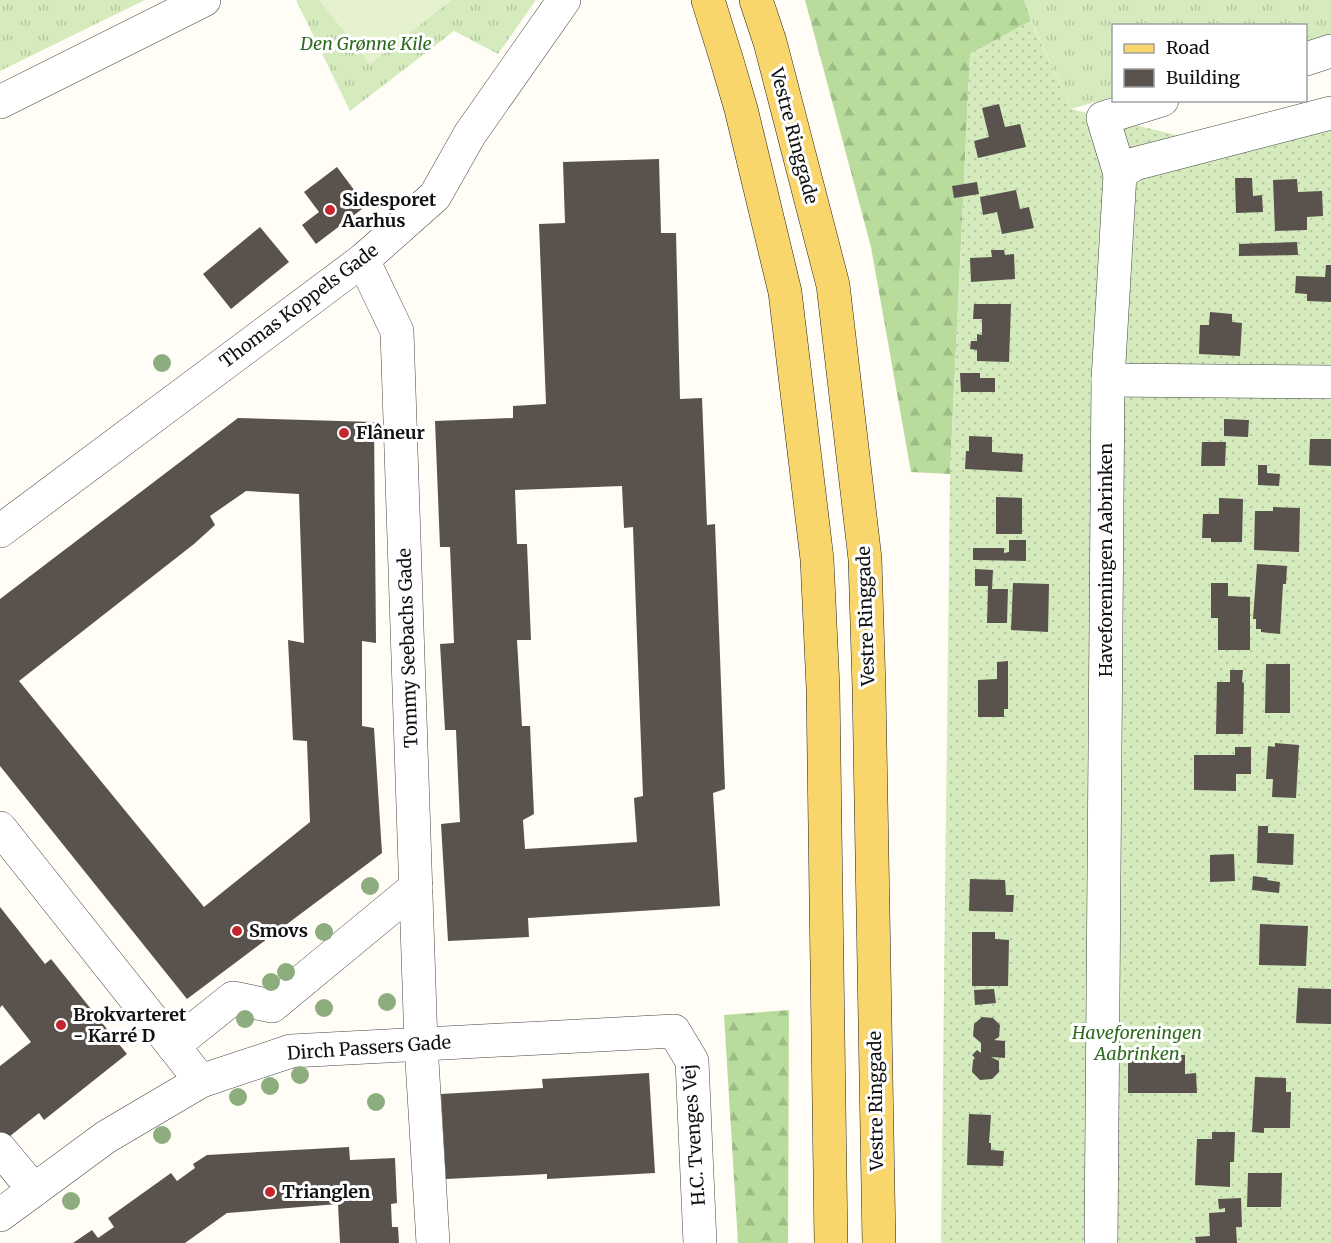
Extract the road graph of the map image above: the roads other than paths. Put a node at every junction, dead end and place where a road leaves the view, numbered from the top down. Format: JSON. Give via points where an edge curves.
{"nodes":[{"id":1,"x":204,"y":0,"type":"edge"},
{"id":2,"x":564,"y":0,"type":"edge"},
{"id":3,"x":708,"y":0,"type":"edge"},
{"id":4,"x":756,"y":0,"type":"edge"},
{"id":5,"x":1331,"y":51,"type":"edge"},
{"id":6,"x":1307,"y":57,"type":"edge"},
{"id":7,"x":0,"y":102,"type":"edge"},
{"id":8,"x":1155,"y":102,"type":"edge"},
{"id":9,"x":1331,"y":113,"type":"edge"},
{"id":10,"x":1120,"y":174,"type":"junction"},
{"id":11,"x":363,"y":260,"type":"junction"},
{"id":12,"x":1108,"y":380,"type":"junction"},
{"id":13,"x":1331,"y":382,"type":"edge"},
{"id":14,"x":0,"y":531,"type":"edge"},
{"id":15,"x":0,"y":828,"type":"edge"},
{"id":16,"x":416,"y":887,"type":"junction"},
{"id":17,"x":674,"y":1031,"type":"joint"},
{"id":18,"x":421,"y":1044,"type":"junction"},
{"id":19,"x":173,"y":1046,"type":"junction"},
{"id":20,"x":201,"y":1081,"type":"junction"},
{"id":21,"x":0,"y":1149,"type":"edge"},
{"id":22,"x":34,"y":1190,"type":"junction"},
{"id":23,"x":0,"y":1215,"type":"edge"},
{"id":24,"x":434,"y":1243,"type":"edge"},
{"id":25,"x":700,"y":1243,"type":"edge"},
{"id":26,"x":831,"y":1243,"type":"edge"},
{"id":27,"x":879,"y":1243,"type":"edge"},
{"id":28,"x":1101,"y":1243,"type":"edge"}],
"edges":[{"from":1,"to":7,"type":"street"},
{"from":2,"to":11,"type":"street","name":"Thomas Koppels Gade","via":[[470,134],[435,196]]},
{"from":3,"to":26,"type":"main road","via":[[744,121],[785,292],[817,559],[823,688]]},
{"from":4,"to":27,"type":"main road","name":"Vestre Ringgade","via":[[833,285],[866,559]]},
{"from":5,"to":6,"type":"street"},
{"from":8,"to":10,"type":"street","via":[[1103,118]]},
{"from":9,"to":10,"type":"street","via":[[1134,164]]},
{"from":10,"to":12,"type":"street","name":"Haveforeningen Aabrinken"},
{"from":11,"to":14,"type":"street","name":"Thomas Koppels Gade"},
{"from":11,"to":16,"type":"street","name":"Tommy Seebachs Gade","via":[[397,331]]},
{"from":12,"to":13,"type":"street"},
{"from":12,"to":28,"type":"street","name":"Haveforeningen Aabrinken"},
{"from":15,"to":19,"type":"street"},
{"from":16,"to":18,"type":"street","name":"Tommy Seebachs Gade"},
{"from":16,"to":19,"type":"street","via":[[272,1006],[233,998]]},
{"from":17,"to":18,"type":"street","name":"Dirch Passers Gade"},
{"from":17,"to":25,"type":"street","name":"H.C. Tvenges Vej","via":[[692,1061]]},
{"from":18,"to":20,"type":"street","name":"Dirch Passers Gade","via":[[291,1051]]},
{"from":18,"to":24,"type":"street","name":"Tommy Seebachs Gade"},
{"from":19,"to":20,"type":"street"},
{"from":20,"to":22,"type":"street","name":"Dirch Passers Gade","via":[[106,1137]]},
{"from":21,"to":22,"type":"street"},
{"from":22,"to":23,"type":"street","name":"Dirch Passers Gade"}]}
